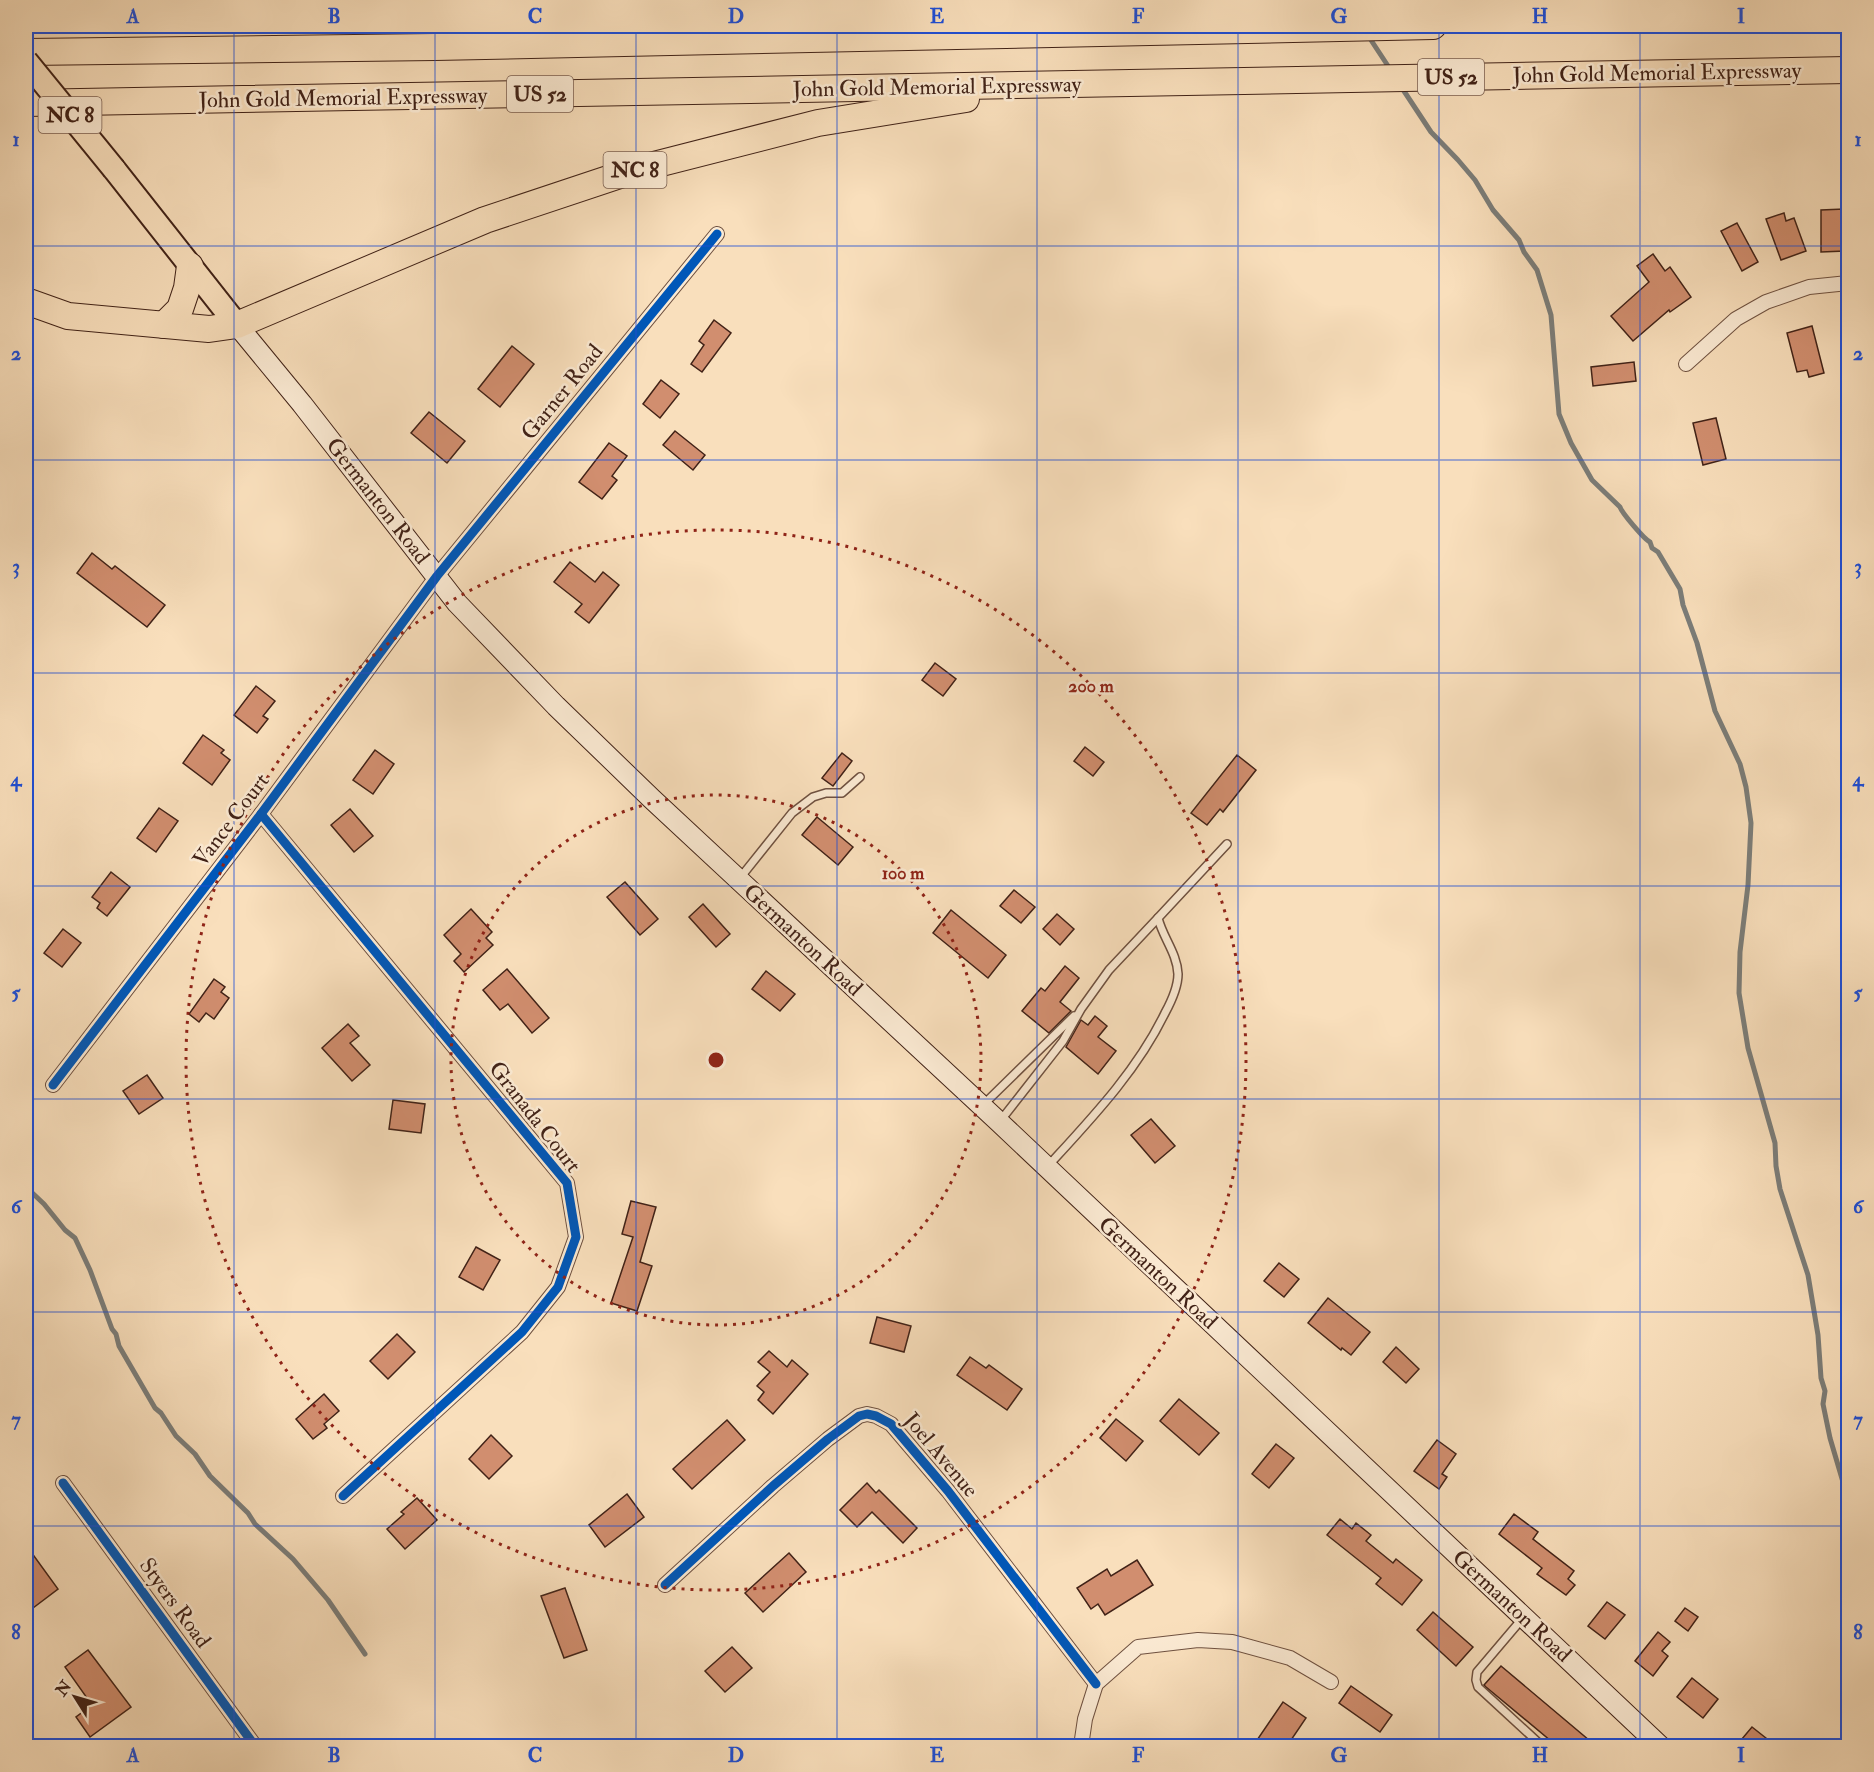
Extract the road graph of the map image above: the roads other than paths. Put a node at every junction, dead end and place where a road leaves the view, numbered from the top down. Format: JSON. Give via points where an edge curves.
{"nodes":[{"id":1,"x":1433,"y":26,"type":"edge"},
{"id":2,"x":26,"y":52,"type":"edge"},
{"id":3,"x":26,"y":61,"type":"edge"},
{"id":4,"x":1848,"y":70,"type":"edge"},
{"id":5,"x":1054,"y":85,"type":"junction"},
{"id":6,"x":26,"y":103,"type":"edge"},
{"id":7,"x":717,"y":234,"type":"dead end"},
{"id":8,"x":190,"y":266,"type":"junction"},
{"id":9,"x":1848,"y":283,"type":"edge"},
{"id":10,"x":26,"y":301,"type":"edge"},
{"id":11,"x":164,"y":325,"type":"junction"},
{"id":12,"x":237,"y":325,"type":"junction"},
{"id":13,"x":1686,"y":364,"type":"dead end"},
{"id":14,"x":437,"y":576,"type":"junction"},
{"id":15,"x":860,"y":777,"type":"dead end"},
{"id":16,"x":261,"y":814,"type":"junction"},
{"id":17,"x":1227,"y":844,"type":"dead end"},
{"id":18,"x":738,"y":880,"type":"junction"},
{"id":19,"x":1158,"y":918,"type":"junction"},
{"id":20,"x":1081,"y":1009,"type":"junction"},
{"id":21,"x":53,"y":1085,"type":"dead end"},
{"id":22,"x":982,"y":1107,"type":"junction"},
{"id":23,"x":999,"y":1122,"type":"junction"},
{"id":24,"x":1047,"y":1168,"type":"junction"},
{"id":25,"x":63,"y":1483,"type":"dead end"},
{"id":26,"x":343,"y":1496,"type":"dead end"},
{"id":27,"x":665,"y":1585,"type":"dead end"},
{"id":28,"x":1524,"y":1618,"type":"junction"},
{"id":29,"x":1331,"y":1682,"type":"dead end"},
{"id":30,"x":1096,"y":1684,"type":"junction"},
{"id":31,"x":1540,"y":1745,"type":"dead end"},
{"id":32,"x":255,"y":1746,"type":"edge"},
{"id":33,"x":1081,"y":1746,"type":"edge"},
{"id":34,"x":1660,"y":1746,"type":"edge"}],
"edges":[{"from":1,"to":2,"type":"highway","number":"US 52"},
{"from":3,"to":8,"type":"main road","name":"Germanton Road","number":"NC 8","bridge":true},
{"from":4,"to":5,"type":"highway","name":"John Gold Memorial Expressway","number":"US 52"},
{"from":5,"to":6,"type":"highway","name":"John Gold Memorial Expressway","number":"US 52"},
{"from":5,"to":12,"type":"highway","number":"NC 8","via":[[818,123],[638,169],[485,220]]},
{"from":7,"to":14,"type":"street","name":"Garner Road"},
{"from":8,"to":11,"type":"highway","via":[[180,309]]},
{"from":8,"to":12,"type":"main road","name":"Germanton Road","number":"NC 8"},
{"from":9,"to":13,"type":"street","via":[[1809,287],[1766,302],[1736,320]]},
{"from":10,"to":11,"type":"highway","via":[[68,316]]},
{"from":11,"to":12,"type":"highway","via":[[210,329]]},
{"from":12,"to":14,"type":"main road","name":"Germanton Road"},
{"from":14,"to":16,"type":"street","name":"Vance Court"},
{"from":14,"to":18,"type":"main road","name":"Germanton Road","via":[[457,603],[556,706]]},
{"from":15,"to":18,"type":"lane","via":[[842,793],[813,796],[792,813]]},
{"from":16,"to":21,"type":"street","name":"Vance Court"},
{"from":16,"to":26,"type":"street","name":"Granada Court","via":[[567,1183],[576,1237],[558,1287],[522,1332]]},
{"from":17,"to":19,"type":"lane"},
{"from":18,"to":22,"type":"main road","name":"Germanton Road"},
{"from":19,"to":20,"type":"lane","via":[[1109,970]]},
{"from":19,"to":24,"type":"lane","via":[[1174,954],[1178,976],[1172,999],[1142,1056]]},
{"from":20,"to":22,"type":"lane"},
{"from":20,"to":23,"type":"lane","via":[[1063,1041]]},
{"from":22,"to":23,"type":"main road","name":"Germanton Road"},
{"from":23,"to":24,"type":"main road","name":"Germanton Road"},
{"from":24,"to":28,"type":"main road","name":"Germanton Road"},
{"from":25,"to":32,"type":"street","name":"Styers Road"},
{"from":27,"to":30,"type":"street","name":"Joel Avenue","via":[[828,1439],[859,1416],[876,1416],[891,1424],[948,1491]]},
{"from":28,"to":31,"type":"lane","via":[[1477,1672],[1476,1680],[1478,1687]]},
{"from":28,"to":34,"type":"main road","name":"Germanton Road"},
{"from":29,"to":30,"type":"street","via":[[1290,1658],[1265,1650],[1232,1642],[1198,1640],[1138,1647]]},
{"from":30,"to":33,"type":"street"}]}
